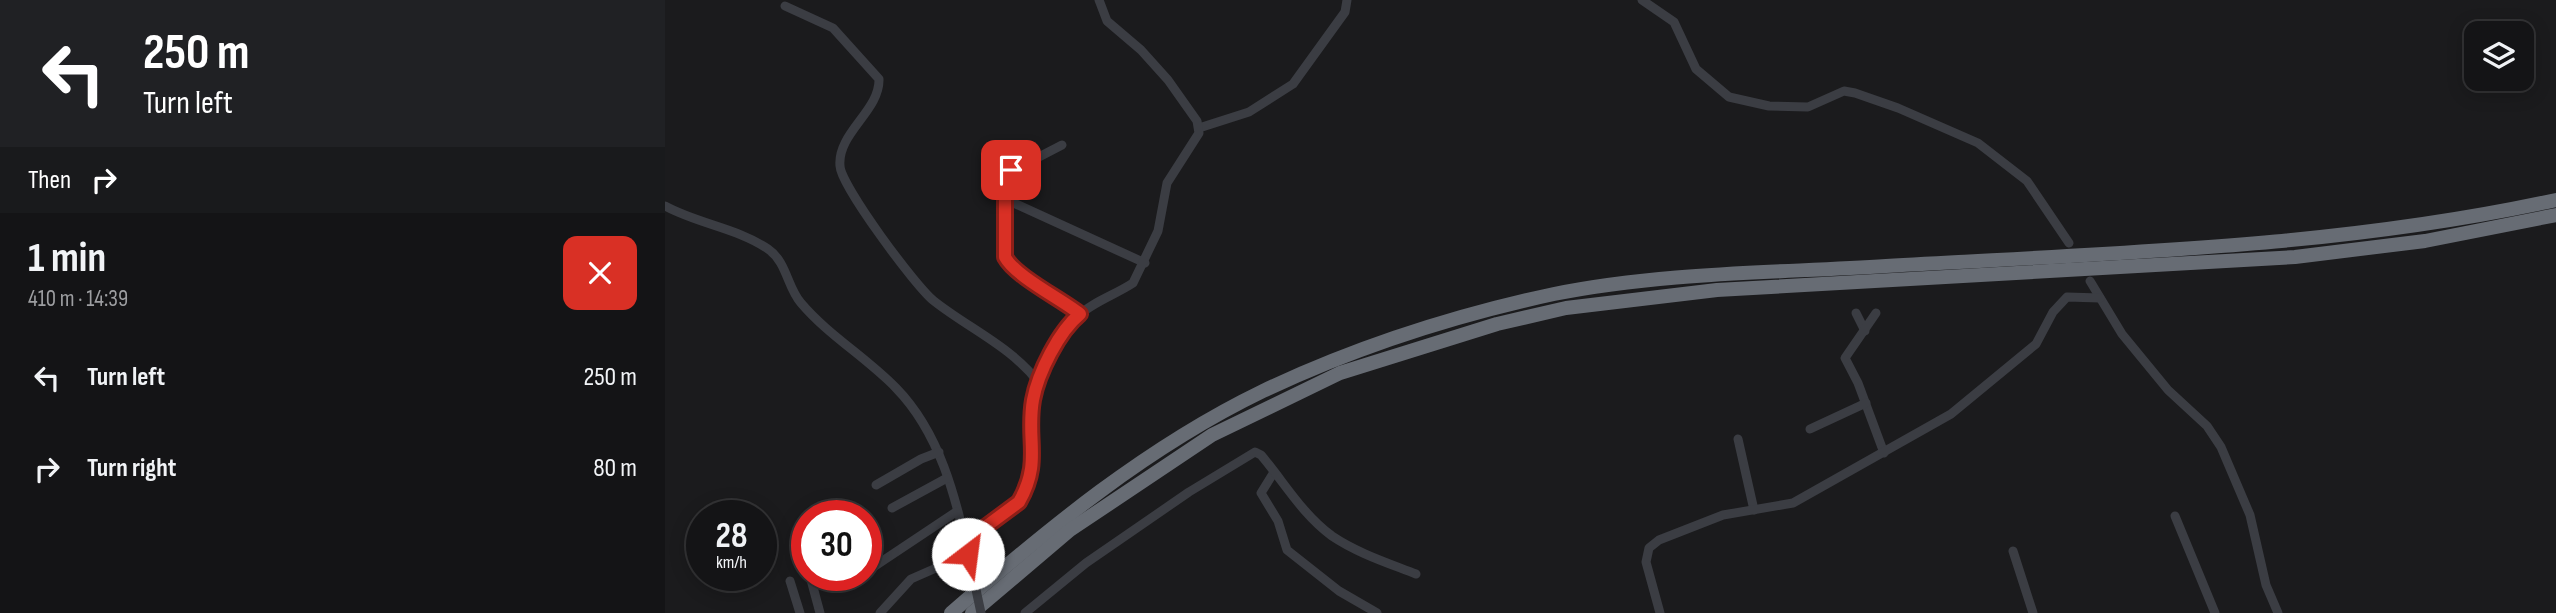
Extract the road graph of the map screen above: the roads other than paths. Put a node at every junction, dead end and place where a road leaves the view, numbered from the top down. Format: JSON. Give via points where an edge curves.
{"nodes":[{"id":1,"x":1099,"y":0,"type":"edge"},
{"id":2,"x":1347,"y":0,"type":"edge"},
{"id":3,"x":1642,"y":0,"type":"edge"},
{"id":4,"x":785,"y":6,"type":"dead end"},
{"id":5,"x":1199,"y":128,"type":"junction"},
{"id":6,"x":1062,"y":145,"type":"dead end"},
{"id":7,"x":1005,"y":199,"type":"junction"},
{"id":8,"x":2556,"y":200,"type":"edge"},
{"id":9,"x":665,"y":206,"type":"edge"},
{"id":10,"x":2556,"y":215,"type":"edge"},
{"id":11,"x":2069,"y":243,"type":"dead end"},
{"id":12,"x":1145,"y":263,"type":"junction"},
{"id":13,"x":2090,"y":281,"type":"dead end"},
{"id":14,"x":2100,"y":298,"type":"junction"},
{"id":15,"x":1856,"y":313,"type":"dead end"},
{"id":16,"x":1876,"y":313,"type":"dead end"},
{"id":17,"x":1080,"y":314,"type":"junction"},
{"id":18,"x":1865,"y":331,"type":"junction"},
{"id":19,"x":1039,"y":383,"type":"junction"},
{"id":20,"x":1866,"y":402,"type":"junction"},
{"id":21,"x":1810,"y":429,"type":"dead end"},
{"id":22,"x":1738,"y":439,"type":"dead end"},
{"id":23,"x":939,"y":453,"type":"junction"},
{"id":24,"x":1884,"y":453,"type":"junction"},
{"id":25,"x":1274,"y":472,"type":"junction"},
{"id":26,"x":947,"y":478,"type":"junction"},
{"id":27,"x":876,"y":485,"type":"dead end"},
{"id":28,"x":892,"y":508,"type":"dead end"},
{"id":29,"x":1754,"y":510,"type":"junction"},
{"id":30,"x":956,"y":512,"type":"junction"},
{"id":31,"x":2175,"y":516,"type":"dead end"},
{"id":32,"x":965,"y":542,"type":"junction"},
{"id":33,"x":2013,"y":551,"type":"dead end"},
{"id":34,"x":968,"y":556,"type":"junction"},
{"id":35,"x":882,"y":561,"type":"edge"},
{"id":36,"x":1416,"y":573,"type":"dead end"},
{"id":37,"x":790,"y":581,"type":"dead end"},
{"id":38,"x":814,"y":591,"type":"edge"},
{"id":39,"x":800,"y":613,"type":"edge"},
{"id":40,"x":820,"y":613,"type":"edge"},
{"id":41,"x":880,"y":613,"type":"edge"},
{"id":42,"x":951,"y":613,"type":"edge"},
{"id":43,"x":972,"y":613,"type":"edge"},
{"id":44,"x":981,"y":613,"type":"edge"},
{"id":45,"x":1025,"y":613,"type":"edge"},
{"id":46,"x":1377,"y":613,"type":"edge"},
{"id":47,"x":1660,"y":613,"type":"edge"},
{"id":48,"x":2033,"y":613,"type":"edge"},
{"id":49,"x":2215,"y":613,"type":"edge"},
{"id":50,"x":2278,"y":613,"type":"edge"}],
"edges":[{"from":1,"to":5,"type":"street","via":[[1107,21],[1160,69]]},
{"from":2,"to":5,"type":"street","via":[[1345,12],[1293,84],[1249,112]]},
{"from":3,"to":11,"type":"street","via":[[1674,22],[1696,69],[1729,97],[1769,106],[1808,107],[1844,91],[1855,93],[1978,143],[2027,181]]},
{"from":4,"to":19,"type":"street","via":[[833,27],[879,79],[873,100],[849,137],[840,162],[845,180],[872,222],[929,297],[996,344]]},
{"from":5,"to":12,"type":"street","via":[[1167,183],[1158,232]]},
{"from":6,"to":7,"type":"street","via":[[1008,172]]},
{"from":7,"to":12,"type":"street"},
{"from":7,"to":17,"type":"street","via":[[1003,252],[1007,263]]},
{"from":8,"to":42,"type":"highway","via":[[2435,223],[2277,243],[1681,277],[1555,294],[1488,311],[1327,364],[1211,420],[1157,451],[1049,529]]},
{"from":9,"to":23,"type":"street","via":[[727,229],[773,253],[801,304],[897,390],[921,419]]},
{"from":10,"to":43,"type":"highway","via":[[2425,241],[2295,257],[1717,290],[1579,306],[1497,324],[1340,373],[1212,435],[1070,530]]},
{"from":12,"to":17,"type":"street","via":[[1133,283]]},
{"from":13,"to":14,"type":"street"},
{"from":14,"to":24,"type":"street","via":[[2067,297],[2036,344],[2000,375],[1951,414]]},
{"from":14,"to":50,"type":"street","via":[[2141,358],[2207,426],[2221,447],[2250,515],[2266,585]]},
{"from":15,"to":18,"type":"street"},
{"from":16,"to":18,"type":"street"},
{"from":17,"to":19,"type":"street","via":[[1055,349]]},
{"from":18,"to":20,"type":"street","via":[[1845,358]]},
{"from":19,"to":32,"type":"street","via":[[1033,402],[1034,466],[1023,495]]},
{"from":20,"to":21,"type":"street"},
{"from":20,"to":24,"type":"street"},
{"from":22,"to":29,"type":"street"},
{"from":23,"to":26,"type":"street"},
{"from":23,"to":27,"type":"street"},
{"from":24,"to":29,"type":"street","via":[[1793,503]]},
{"from":25,"to":36,"type":"street","via":[[1331,535]]},
{"from":25,"to":45,"type":"street","via":[[1261,455],[1251,453],[1086,563]]},
{"from":25,"to":46,"type":"street","via":[[1261,493],[1278,521],[1285,547],[1339,591]]},
{"from":26,"to":28,"type":"street"},
{"from":26,"to":30,"type":"street"},
{"from":29,"to":47,"type":"street","via":[[1705,521],[1649,548],[1646,562]]},
{"from":30,"to":32,"type":"street"},
{"from":30,"to":35,"type":"street"},
{"from":31,"to":49,"type":"street"},
{"from":32,"to":34,"type":"street"},
{"from":33,"to":48,"type":"street"},
{"from":34,"to":41,"type":"street","via":[[911,579]]},
{"from":34,"to":44,"type":"street","bridge":true},
{"from":37,"to":39,"type":"street"},
{"from":38,"to":40,"type":"street"}]}
